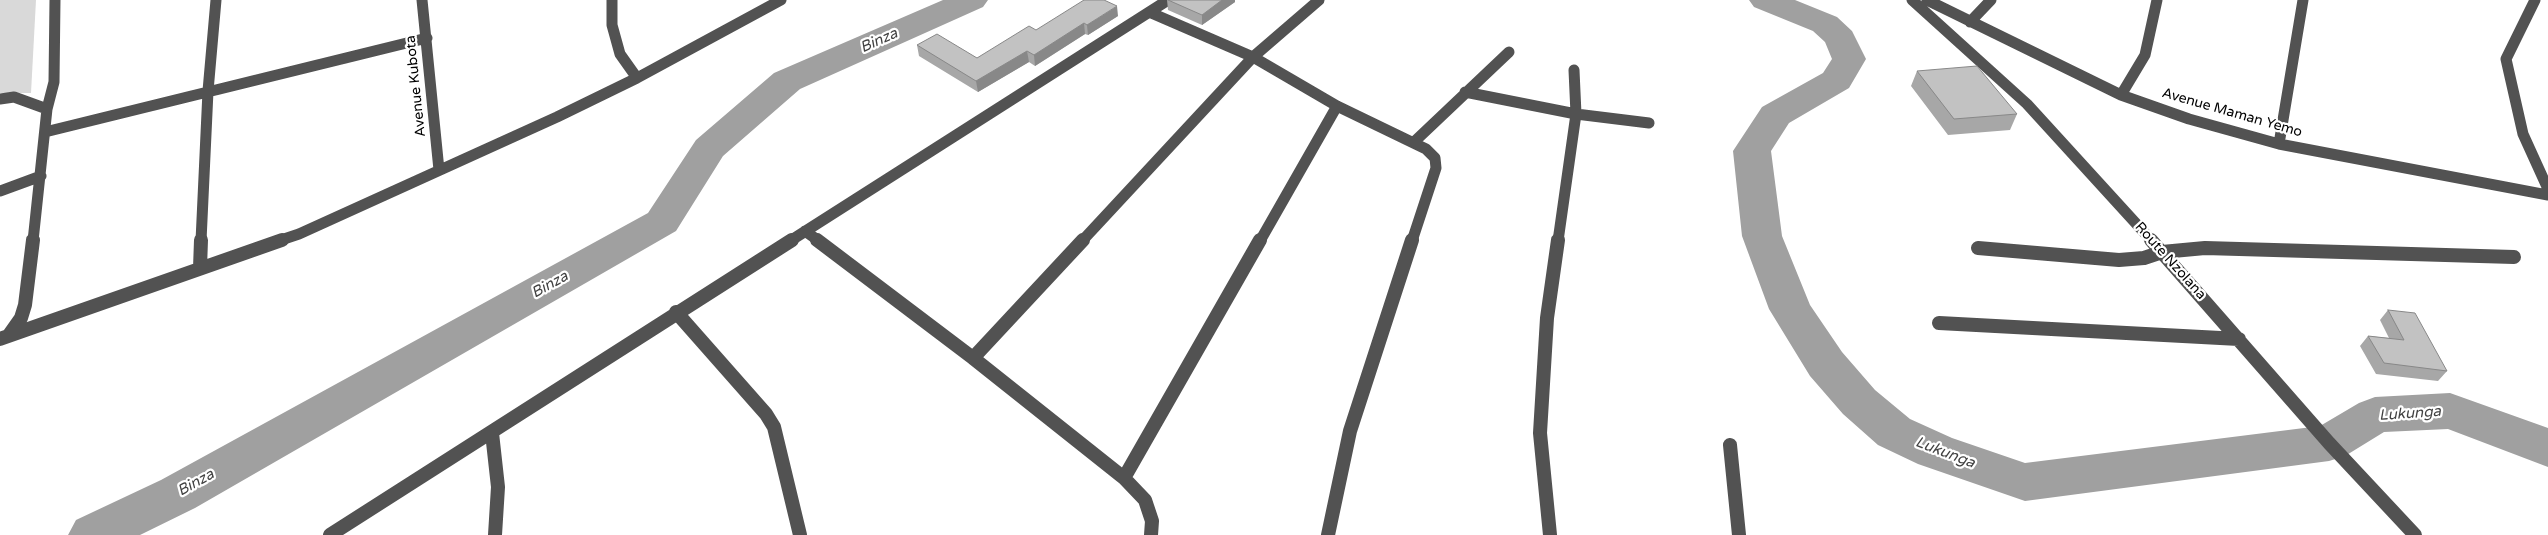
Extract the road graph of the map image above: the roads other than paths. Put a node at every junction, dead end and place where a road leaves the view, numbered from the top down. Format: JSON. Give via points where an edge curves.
{"nodes":[{"id":1,"x":55,"y":0,"type":"edge"},
{"id":2,"x":216,"y":0,"type":"edge"},
{"id":3,"x":422,"y":0,"type":"edge"},
{"id":4,"x":612,"y":0,"type":"edge"},
{"id":5,"x":781,"y":0,"type":"edge"},
{"id":6,"x":1168,"y":0,"type":"edge"},
{"id":7,"x":1319,"y":0,"type":"edge"},
{"id":8,"x":1912,"y":0,"type":"edge"},
{"id":9,"x":1926,"y":0,"type":"edge"},
{"id":10,"x":1991,"y":0,"type":"edge"},
{"id":11,"x":2156,"y":0,"type":"edge"},
{"id":12,"x":2303,"y":0,"type":"edge"},
{"id":13,"x":2535,"y":0,"type":"edge"},
{"id":14,"x":1149,"y":12,"type":"junction"},
{"id":15,"x":1970,"y":22,"type":"junction"},
{"id":16,"x":427,"y":38,"type":"junction"},
{"id":17,"x":1510,"y":52,"type":"dead end"},
{"id":18,"x":1253,"y":57,"type":"junction"},
{"id":19,"x":1574,"y":70,"type":"dead end"},
{"id":20,"x":637,"y":78,"type":"junction"},
{"id":21,"x":208,"y":91,"type":"junction"},
{"id":22,"x":1465,"y":92,"type":"junction"},
{"id":23,"x":2122,"y":95,"type":"junction"},
{"id":24,"x":0,"y":99,"type":"edge"},
{"id":25,"x":1336,"y":106,"type":"junction"},
{"id":26,"x":47,"y":109,"type":"junction"},
{"id":27,"x":1576,"y":114,"type":"junction"},
{"id":28,"x":1649,"y":123,"type":"dead end"},
{"id":29,"x":45,"y":132,"type":"junction"},
{"id":30,"x":1414,"y":142,"type":"junction"},
{"id":31,"x":2279,"y":144,"type":"junction"},
{"id":32,"x":439,"y":170,"type":"junction"},
{"id":33,"x":42,"y":176,"type":"junction"},
{"id":34,"x":2548,"y":189,"type":"edge"},
{"id":35,"x":0,"y":191,"type":"edge"},
{"id":36,"x":2548,"y":195,"type":"edge"},
{"id":37,"x":805,"y":231,"type":"junction"},
{"id":38,"x":1978,"y":248,"type":"dead end"},
{"id":39,"x":2162,"y":252,"type":"junction"},
{"id":40,"x":2514,"y":257,"type":"dead end"},
{"id":41,"x":200,"y":268,"type":"junction"},
{"id":42,"x":676,"y":312,"type":"junction"},
{"id":43,"x":1939,"y":323,"type":"dead end"},
{"id":44,"x":5,"y":337,"type":"edge"},
{"id":45,"x":2239,"y":339,"type":"junction"},
{"id":46,"x":973,"y":358,"type":"junction"},
{"id":47,"x":492,"y":433,"type":"junction"},
{"id":48,"x":1730,"y":445,"type":"dead end"},
{"id":49,"x":1124,"y":478,"type":"junction"},
{"id":50,"x":330,"y":535,"type":"edge"},
{"id":51,"x":496,"y":535,"type":"edge"},
{"id":52,"x":800,"y":535,"type":"edge"},
{"id":53,"x":1151,"y":535,"type":"edge"},
{"id":54,"x":1328,"y":535,"type":"edge"},
{"id":55,"x":1550,"y":535,"type":"edge"},
{"id":56,"x":1739,"y":535,"type":"edge"},
{"id":57,"x":2415,"y":535,"type":"edge"}],
"edges":[{"from":1,"to":26,"type":"street","via":[[54,82]]},
{"from":2,"to":21,"type":"street"},
{"from":3,"to":16,"type":"street","name":"Avenue Kubota"},
{"from":4,"to":20,"type":"street","via":[[612,25],[620,54]]},
{"from":5,"to":20,"type":"street"},
{"from":6,"to":14,"type":"street"},
{"from":7,"to":18,"type":"street"},
{"from":8,"to":39,"type":"street","name":"Route Nzolana","via":[[2027,104]]},
{"from":9,"to":15,"type":"street","name":"Avenue Maman Yemo"},
{"from":10,"to":15,"type":"street"},
{"from":11,"to":23,"type":"street","via":[[2145,55]]},
{"from":12,"to":31,"type":"street"},
{"from":13,"to":34,"type":"street","via":[[2506,59],[2508,80],[2523,134]]},
{"from":14,"to":18,"type":"street"},
{"from":14,"to":37,"type":"street"},
{"from":15,"to":23,"type":"street","name":"Avenue Maman Yemo"},
{"from":16,"to":21,"type":"street"},
{"from":16,"to":32,"type":"street","name":"Avenue Kubota"},
{"from":17,"to":22,"type":"street"},
{"from":18,"to":25,"type":"street"},
{"from":18,"to":46,"type":"street"},
{"from":19,"to":27,"type":"street"},
{"from":20,"to":32,"type":"street"},
{"from":21,"to":29,"type":"street"},
{"from":21,"to":41,"type":"street"},
{"from":22,"to":27,"type":"street"},
{"from":22,"to":30,"type":"street"},
{"from":23,"to":31,"type":"street","name":"Avenue Maman Yemo","via":[[2189,119]]},
{"from":24,"to":26,"type":"street","via":[[14,97]]},
{"from":25,"to":30,"type":"street"},
{"from":25,"to":49,"type":"street"},
{"from":26,"to":29,"type":"street"},
{"from":27,"to":28,"type":"street"},
{"from":27,"to":55,"type":"street","via":[[1546,318],[1540,433]]},
{"from":29,"to":33,"type":"street"},
{"from":30,"to":54,"type":"street","via":[[1435,158],[1436,168],[1350,431]]},
{"from":31,"to":36,"type":"street","name":"Avenue Maman Yemo"},
{"from":32,"to":41,"type":"street","via":[[299,234]]},
{"from":33,"to":35,"type":"street"},
{"from":33,"to":44,"type":"street","via":[[25,305],[21,318]]},
{"from":37,"to":42,"type":"street"},
{"from":37,"to":46,"type":"street"},
{"from":38,"to":39,"type":"street","via":[[2119,260],[2144,258]]},
{"from":39,"to":40,"type":"street","via":[[2204,248]]},
{"from":39,"to":45,"type":"street","name":"Route Nzolana"},
{"from":41,"to":44,"type":"street"},
{"from":42,"to":47,"type":"street"},
{"from":42,"to":52,"type":"street","via":[[766,414],[774,428]]},
{"from":43,"to":45,"type":"street"},
{"from":45,"to":57,"type":"street","name":"Route Nzolana"},
{"from":46,"to":49,"type":"street"},
{"from":47,"to":50,"type":"street"},
{"from":47,"to":51,"type":"street","via":[[498,487]]},
{"from":48,"to":56,"type":"street"},
{"from":49,"to":53,"type":"street","via":[[1145,500],[1152,522]]}]}
